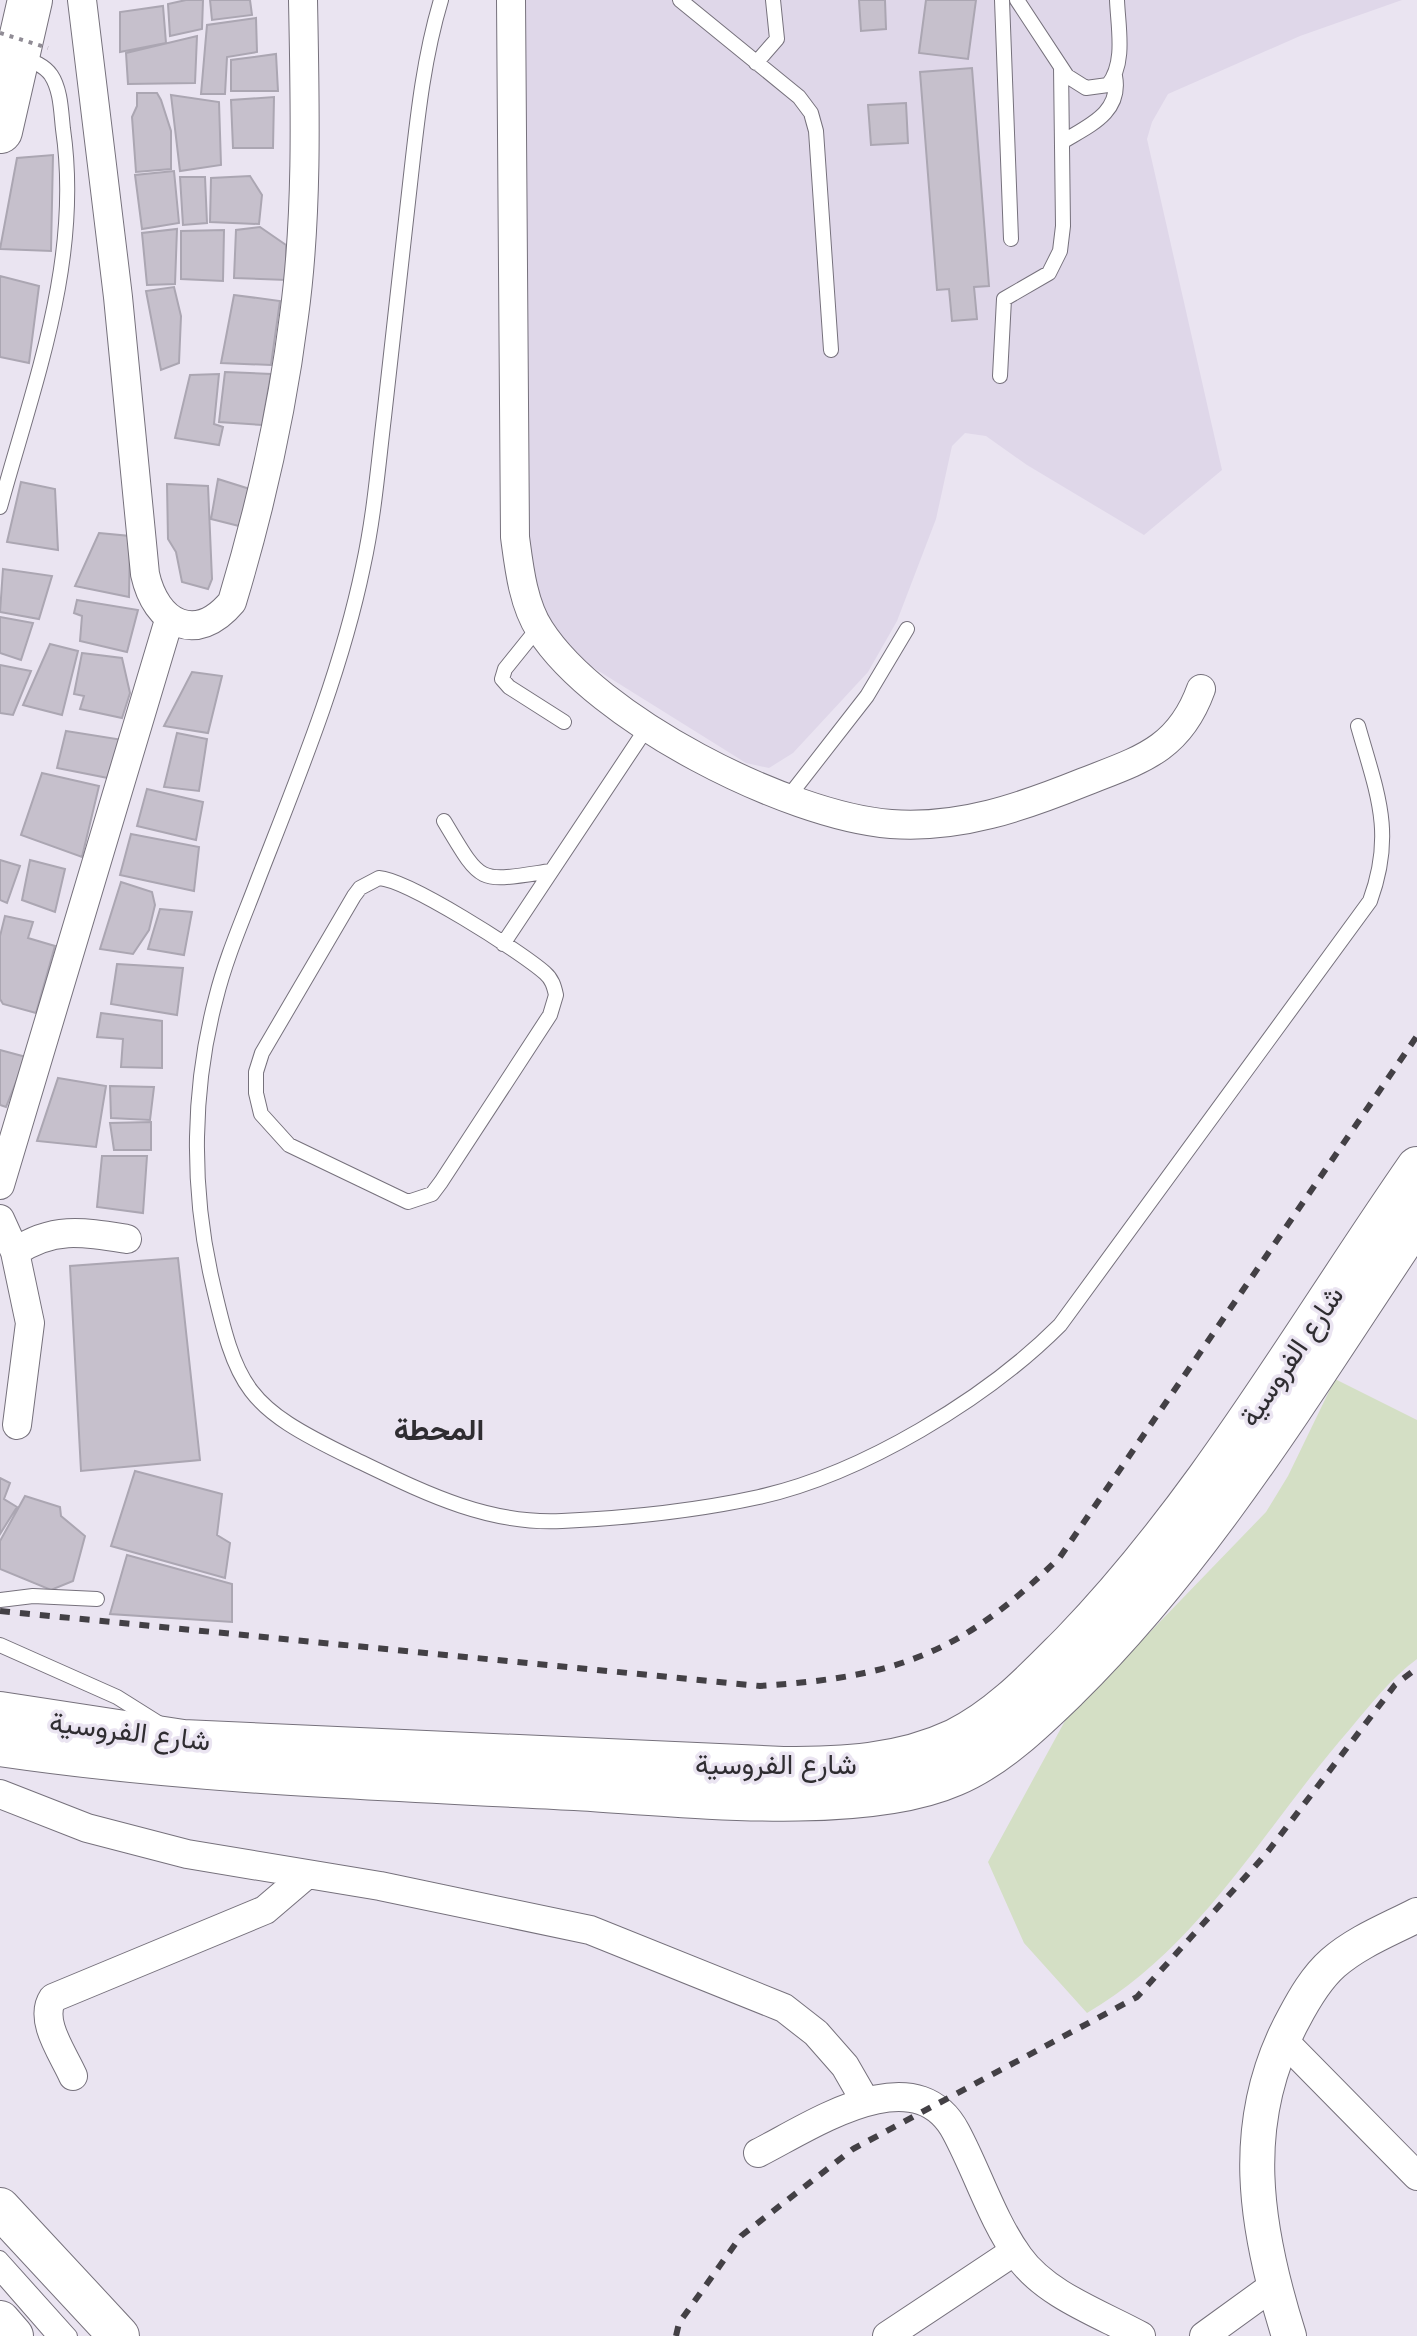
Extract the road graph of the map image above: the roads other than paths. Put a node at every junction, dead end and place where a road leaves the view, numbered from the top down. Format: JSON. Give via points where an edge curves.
{"nodes":[{"id":1,"x":6,"y":0,"type":"edge"},
{"id":2,"x":30,"y":0,"type":"edge"},
{"id":3,"x":82,"y":0,"type":"edge"},
{"id":4,"x":303,"y":0,"type":"edge"},
{"id":5,"x":441,"y":0,"type":"edge"},
{"id":6,"x":511,"y":0,"type":"edge"},
{"id":7,"x":680,"y":0,"type":"edge"},
{"id":8,"x":773,"y":0,"type":"edge"},
{"id":9,"x":1002,"y":0,"type":"edge"},
{"id":10,"x":1017,"y":0,"type":"edge"},
{"id":11,"x":1117,"y":0,"type":"edge"},
{"id":12,"x":16,"y":40,"type":"edge"},
{"id":13,"x":756,"y":63,"type":"junction"},
{"id":14,"x":1061,"y":67,"type":"junction"},
{"id":15,"x":1115,"y":76,"type":"junction"},
{"id":16,"x":0,"y":131,"type":"edge"},
{"id":17,"x":1062,"y":142,"type":"junction"},
{"id":18,"x":1011,"y":239,"type":"dead end"},
{"id":19,"x":831,"y":350,"type":"dead end"},
{"id":20,"x":1000,"y":376,"type":"dead end"},
{"id":21,"x":0,"y":507,"type":"edge"},
{"id":22,"x":169,"y":620,"type":"junction"},
{"id":23,"x":538,"y":628,"type":"junction"},
{"id":24,"x":907,"y":629,"type":"dead end"},
{"id":25,"x":1201,"y":689,"type":"dead end"},
{"id":26,"x":564,"y":722,"type":"dead end"},
{"id":27,"x":648,"y":726,"type":"junction"},
{"id":28,"x":1358,"y":726,"type":"dead end"},
{"id":29,"x":785,"y":800,"type":"junction"},
{"id":30,"x":444,"y":821,"type":"dead end"},
{"id":31,"x":551,"y":871,"type":"junction"},
{"id":32,"x":503,"y":944,"type":"junction"},
{"id":33,"x":1416,"y":1169,"type":"edge"},
{"id":34,"x":0,"y":1185,"type":"edge"},
{"id":35,"x":0,"y":1219,"type":"edge"},
{"id":36,"x":1417,"y":1220,"type":"edge"},
{"id":37,"x":127,"y":1239,"type":"dead end"},
{"id":38,"x":15,"y":1252,"type":"junction"},
{"id":39,"x":17,"y":1425,"type":"dead end"},
{"id":40,"x":97,"y":1599,"type":"dead end"},
{"id":41,"x":0,"y":1600,"type":"edge"},
{"id":42,"x":0,"y":1645,"type":"edge"},
{"id":43,"x":0,"y":1712,"type":"edge"},
{"id":44,"x":183,"y":1740,"type":"junction"},
{"id":45,"x":0,"y":1746,"type":"edge"},
{"id":46,"x":0,"y":1794,"type":"edge"},
{"id":47,"x":306,"y":1875,"type":"junction"},
{"id":48,"x":1417,"y":1915,"type":"edge"},
{"id":49,"x":1282,"y":2039,"type":"junction"},
{"id":50,"x":73,"y":2076,"type":"dead end"},
{"id":51,"x":864,"y":2099,"type":"junction"},
{"id":52,"x":758,"y":2153,"type":"dead end"},
{"id":53,"x":1414,"y":2167,"type":"edge"},
{"id":54,"x":0,"y":2208,"type":"edge"},
{"id":55,"x":1015,"y":2251,"type":"junction"},
{"id":56,"x":0,"y":2258,"type":"edge"},
{"id":57,"x":0,"y":2274,"type":"edge"},
{"id":58,"x":1273,"y":2286,"type":"junction"},
{"id":59,"x":54,"y":2336,"type":"edge"},
{"id":60,"x":70,"y":2336,"type":"edge"},
{"id":61,"x":119,"y":2336,"type":"edge"},
{"id":62,"x":887,"y":2336,"type":"edge"},
{"id":63,"x":1141,"y":2336,"type":"edge"},
{"id":64,"x":1204,"y":2336,"type":"edge"},
{"id":65,"x":1289,"y":2336,"type":"edge"}],
"edges":[{"from":1,"to":12,"type":"main road"},
{"from":2,"to":12,"type":"main road"},
{"from":3,"to":22,"type":"street","via":[[145,574],[153,599]]},
{"from":4,"to":22,"type":"street","via":[[298,275],[262,493],[232,602],[205,624]]},
{"from":5,"to":28,"type":"lane","via":[[422,78],[362,574],[294,787],[223,972],[204,1064],[197,1182],[208,1262],[232,1360],[250,1392],[277,1418],[461,1507],[548,1522],[762,1496],[850,1464],[951,1413],[1027,1358],[1060,1325],[1370,901],[1382,871],[1385,839]]},
{"from":6,"to":23,"type":"street","via":[[515,537]]},
{"from":7,"to":13,"type":"lane"},
{"from":8,"to":13,"type":"lane","via":[[777,39]]},
{"from":9,"to":18,"type":"lane"},
{"from":10,"to":14,"type":"lane"},
{"from":11,"to":15,"type":"lane"},
{"from":12,"to":16,"type":"main road"},
{"from":12,"to":21,"type":"lane","via":[[56,84],[70,212],[56,301]]},
{"from":13,"to":19,"type":"lane","via":[[799,97],[814,122]]},
{"from":14,"to":15,"type":"lane","via":[[1086,88],[1108,85]]},
{"from":14,"to":17,"type":"lane"},
{"from":15,"to":17,"type":"lane","via":[[1111,107]]},
{"from":17,"to":20,"type":"lane","via":[[1060,251],[1049,273],[1004,299]]},
{"from":22,"to":34,"type":"street"},
{"from":23,"to":26,"type":"lane","via":[[502,679]]},
{"from":23,"to":27,"type":"street","via":[[586,683]]},
{"from":24,"to":29,"type":"lane","via":[[867,696]]},
{"from":25,"to":29,"type":"street","via":[[1184,726],[1153,753],[999,814],[893,824]]},
{"from":27,"to":29,"type":"street"},
{"from":27,"to":31,"type":"lane"},
{"from":30,"to":31,"type":"lane","via":[[482,876],[498,879]]},
{"from":31,"to":32,"type":"lane"},
{"from":32,"to":32,"type":"lane","via":[[399,883],[379,878],[360,888],[262,1053],[256,1093],[261,1114],[273,1130],[289,1145],[395,1197],[408,1202],[432,1194],[555,1005],[548,975]]},
{"from":33,"to":44,"type":"main road","name":"شارع الفروسية","via":[[1184,1512],[1101,1612],[1037,1678],[988,1719],[954,1739],[877,1763],[834,1767]]},
{"from":35,"to":38,"type":"street"},
{"from":36,"to":45,"type":"main road","name":"شارع الفروسية","via":[[1193,1548],[1103,1654],[1040,1716],[955,1776],[856,1797],[705,1797],[182,1770]]},
{"from":37,"to":38,"type":"street","via":[[59,1232]]},
{"from":38,"to":39,"type":"street","via":[[30,1323]]},
{"from":40,"to":41,"type":"lane"},
{"from":42,"to":44,"type":"lane","via":[[117,1697]]},
{"from":43,"to":44,"type":"main road","name":"شارع الفروسية"},
{"from":46,"to":47,"type":"street","via":[[87,1828],[172,1851]]},
{"from":47,"to":50,"type":"street","via":[[265,1910],[53,1998],[48,2020]]},
{"from":47,"to":51,"type":"street","via":[[566,1923],[771,2002],[816,2033],[845,2066]]},
{"from":48,"to":49,"type":"street","via":[[1357,1945],[1331,1965],[1306,1995]]},
{"from":49,"to":53,"type":"street"},
{"from":49,"to":58,"type":"street","via":[[1257,2140],[1259,2222]]},
{"from":51,"to":52,"type":"street"},
{"from":51,"to":55,"type":"street","via":[[919,2100],[947,2116]]},
{"from":54,"to":61,"type":"main road"},
{"from":55,"to":62,"type":"street"},
{"from":55,"to":63,"type":"street","via":[[1049,2285]]},
{"from":56,"to":60,"type":"lane"},
{"from":57,"to":59,"type":"lane"},
{"from":58,"to":64,"type":"street"},
{"from":58,"to":65,"type":"street"}]}
